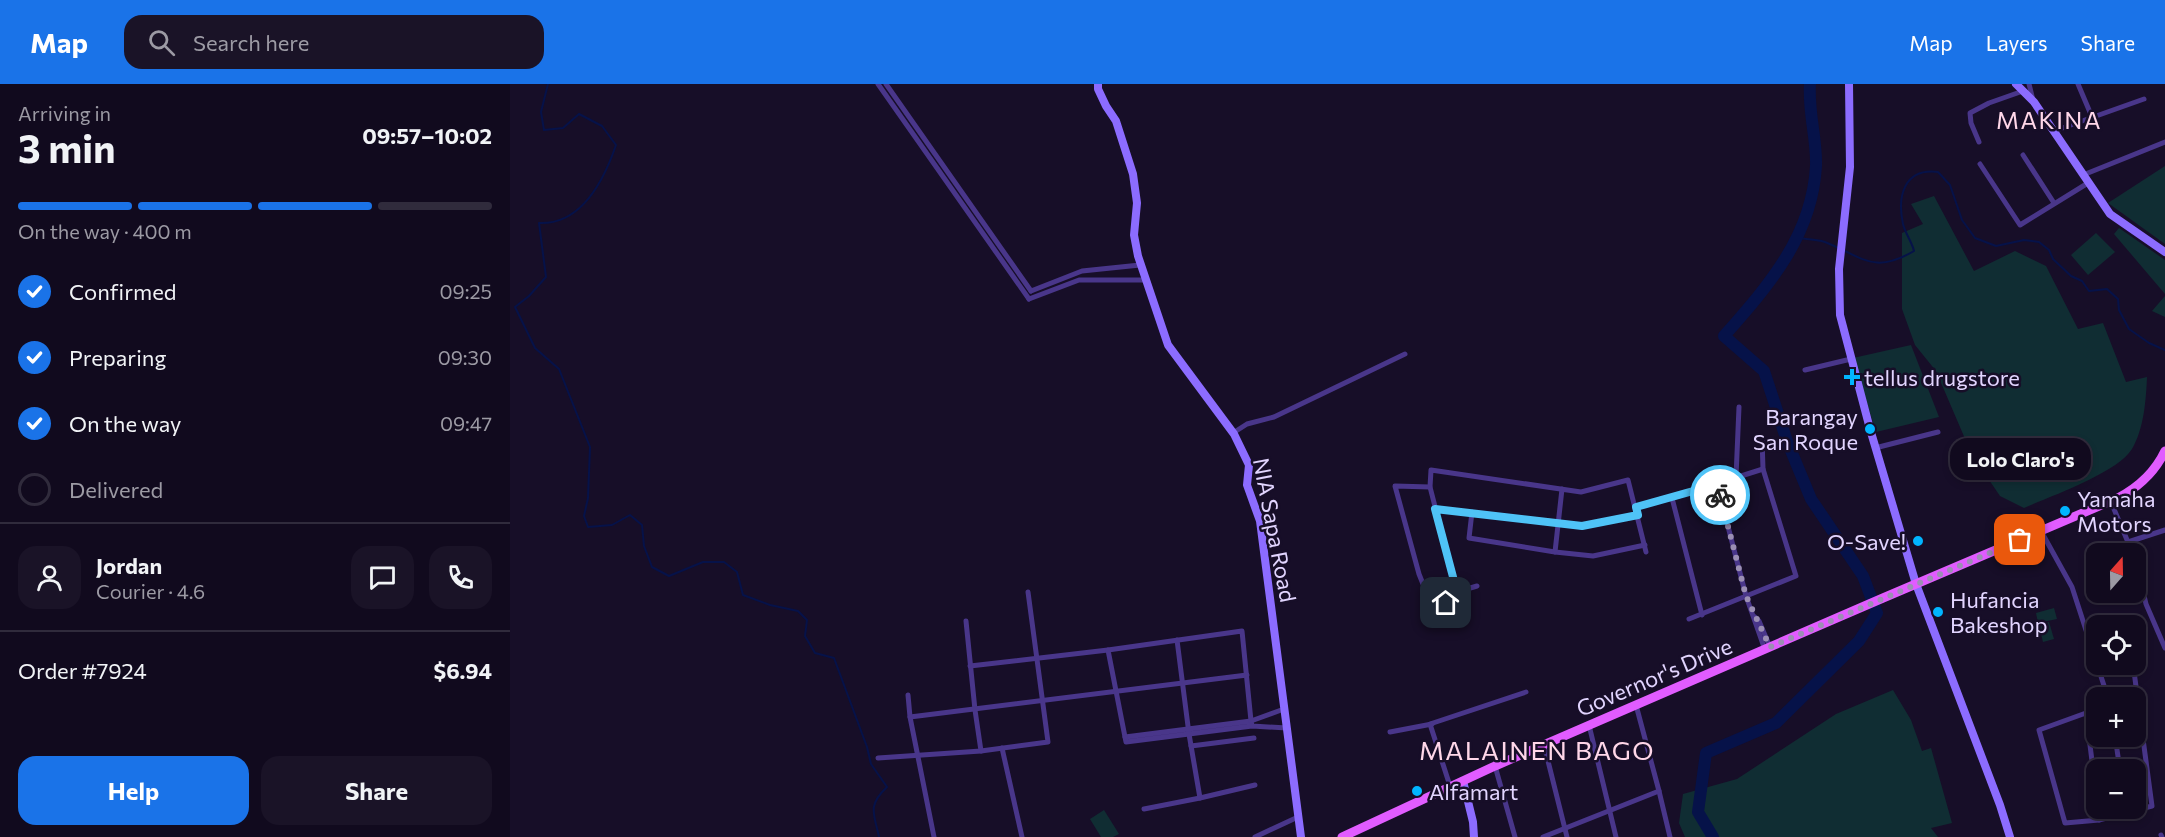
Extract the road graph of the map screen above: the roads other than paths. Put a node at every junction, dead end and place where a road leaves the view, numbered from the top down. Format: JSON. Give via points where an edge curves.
{"nodes":[{"id":1,"x":878,"y":84,"type":"edge"},
{"id":2,"x":885,"y":84,"type":"edge"},
{"id":3,"x":1098,"y":84,"type":"edge"},
{"id":4,"x":1849,"y":84,"type":"edge"},
{"id":5,"x":2016,"y":84,"type":"edge"},
{"id":6,"x":2029,"y":84,"type":"edge"},
{"id":7,"x":2078,"y":84,"type":"edge"},
{"id":8,"x":2023,"y":91,"type":"junction"},
{"id":9,"x":2144,"y":99,"type":"dead end"},
{"id":10,"x":2034,"y":102,"type":"junction"},
{"id":11,"x":2092,"y":117,"type":"junction"},
{"id":12,"x":2054,"y":132,"type":"junction"},
{"id":13,"x":1979,"y":142,"type":"dead end"},
{"id":14,"x":2165,"y":142,"type":"edge"},
{"id":15,"x":2023,"y":155,"type":"dead end"},
{"id":16,"x":1980,"y":164,"type":"dead end"},
{"id":17,"x":2082,"y":175,"type":"junction"},
{"id":18,"x":2088,"y":183,"type":"junction"},
{"id":19,"x":2054,"y":203,"type":"junction"},
{"id":20,"x":2165,"y":252,"type":"edge"},
{"id":21,"x":1140,"y":265,"type":"junction"},
{"id":22,"x":1088,"y":270,"type":"junction"},
{"id":23,"x":1090,"y":280,"type":"junction"},
{"id":24,"x":1145,"y":280,"type":"junction"},
{"id":25,"x":1031,"y":291,"type":"junction"},
{"id":26,"x":1029,"y":299,"type":"junction"},
{"id":27,"x":1405,"y":354,"type":"dead end"},
{"id":28,"x":1851,"y":359,"type":"junction"},
{"id":29,"x":1805,"y":370,"type":"dead end"},
{"id":30,"x":1739,"y":407,"type":"dead end"},
{"id":31,"x":1938,"y":432,"type":"dead end"},
{"id":32,"x":1233,"y":433,"type":"junction"},
{"id":33,"x":1762,"y":438,"type":"dead end"},
{"id":34,"x":1875,"y":448,"type":"junction"},
{"id":35,"x":2165,"y":451,"type":"edge"},
{"id":36,"x":1763,"y":469,"type":"junction"},
{"id":37,"x":1736,"y":477,"type":"junction"},
{"id":38,"x":1718,"y":484,"type":"junction"},
{"id":39,"x":1430,"y":486,"type":"junction"},
{"id":40,"x":1562,"y":489,"type":"junction"},
{"id":41,"x":1672,"y":498,"type":"junction"},
{"id":42,"x":2111,"y":502,"type":"junction"},
{"id":43,"x":1636,"y":507,"type":"junction"},
{"id":44,"x":1435,"y":509,"type":"junction"},
{"id":45,"x":1472,"y":512,"type":"junction"},
{"id":46,"x":1638,"y":515,"type":"junction"},
{"id":47,"x":1558,"y":524,"type":"junction"},
{"id":48,"x":2165,"y":530,"type":"edge"},
{"id":49,"x":2041,"y":531,"type":"junction"},
{"id":50,"x":2128,"y":542,"type":"joint"},
{"id":51,"x":1645,"y":545,"type":"junction"},
{"id":52,"x":1555,"y":552,"type":"junction"},
{"id":53,"x":1646,"y":552,"type":"dead end"},
{"id":54,"x":1916,"y":584,"type":"junction"},
{"id":55,"x":1477,"y":586,"type":"dead end"},
{"id":56,"x":1028,"y":592,"type":"dead end"},
{"id":57,"x":1457,"y":592,"type":"junction"},
{"id":58,"x":1746,"y":596,"type":"junction"},
{"id":59,"x":2146,"y":603,"type":"edge"},
{"id":60,"x":1702,"y":615,"type":"junction"},
{"id":61,"x":1689,"y":619,"type":"dead end"},
{"id":62,"x":966,"y":621,"type":"dead end"},
{"id":63,"x":1177,"y":640,"type":"junction"},
{"id":64,"x":1766,"y":645,"type":"junction"},
{"id":65,"x":2165,"y":648,"type":"edge"},
{"id":66,"x":1108,"y":650,"type":"junction"},
{"id":67,"x":1038,"y":660,"type":"junction"},
{"id":68,"x":970,"y":666,"type":"junction"},
{"id":69,"x":1247,"y":675,"type":"junction"},
{"id":70,"x":1183,"y":683,"type":"junction"},
{"id":71,"x":2104,"y":687,"type":"edge"},
{"id":72,"x":1526,"y":692,"type":"dead end"},
{"id":73,"x":1116,"y":693,"type":"junction"},
{"id":74,"x":908,"y":695,"type":"dead end"},
{"id":75,"x":1044,"y":702,"type":"junction"},
{"id":76,"x":1636,"y":705,"type":"junction"},
{"id":77,"x":1284,"y":709,"type":"junction"},
{"id":78,"x":975,"y":710,"type":"junction"},
{"id":79,"x":2086,"y":713,"type":"edge"},
{"id":80,"x":910,"y":717,"type":"junction"},
{"id":81,"x":1251,"y":724,"type":"junction"},
{"id":82,"x":1432,"y":724,"type":"junction"},
{"id":83,"x":1589,"y":725,"type":"junction"},
{"id":84,"x":1287,"y":728,"type":"junction"},
{"id":85,"x":1188,"y":732,"type":"junction"},
{"id":86,"x":1390,"y":732,"type":"dead end"},
{"id":87,"x":1254,"y":738,"type":"dead end"},
{"id":88,"x":1544,"y":745,"type":"junction"},
{"id":89,"x":1191,"y":746,"type":"junction"},
{"id":90,"x":2145,"y":747,"type":"edge"},
{"id":91,"x":1002,"y":748,"type":"junction"},
{"id":92,"x":981,"y":751,"type":"junction"},
{"id":93,"x":918,"y":754,"type":"junction"},
{"id":94,"x":878,"y":758,"type":"dead end"},
{"id":95,"x":1495,"y":766,"type":"junction"},
{"id":96,"x":1463,"y":781,"type":"junction"},
{"id":97,"x":1255,"y":785,"type":"dead end"},
{"id":98,"x":1450,"y":786,"type":"junction"},
{"id":99,"x":1659,"y":791,"type":"junction"},
{"id":100,"x":1200,"y":798,"type":"junction"},
{"id":101,"x":2146,"y":807,"type":"edge"},
{"id":102,"x":1144,"y":809,"type":"dead end"},
{"id":103,"x":1610,"y":810,"type":"junction"},
{"id":104,"x":1298,"y":817,"type":"junction"},
{"id":105,"x":2102,"y":819,"type":"edge"},
{"id":106,"x":2099,"y":820,"type":"joint"},
{"id":107,"x":1565,"y":828,"type":"junction"},
{"id":108,"x":934,"y":837,"type":"edge"},
{"id":109,"x":1022,"y":837,"type":"edge"},
{"id":110,"x":1255,"y":837,"type":"edge"},
{"id":111,"x":1301,"y":837,"type":"edge"},
{"id":112,"x":1342,"y":837,"type":"edge"},
{"id":113,"x":1474,"y":837,"type":"edge"},
{"id":114,"x":1515,"y":837,"type":"edge"},
{"id":115,"x":1543,"y":837,"type":"edge"},
{"id":116,"x":1568,"y":837,"type":"edge"},
{"id":117,"x":1616,"y":837,"type":"edge"},
{"id":118,"x":1670,"y":837,"type":"edge"},
{"id":119,"x":2010,"y":837,"type":"edge"}],
"edges":[{"from":1,"to":26,"type":"street"},
{"from":2,"to":25,"type":"street"},
{"from":3,"to":21,"type":"street","name":"NIA Sapa Road","via":[[1116,121],[1133,174],[1137,203],[1134,235]]},
{"from":4,"to":28,"type":"street","via":[[1850,167],[1841,251],[1840,315]]},
{"from":5,"to":8,"type":"street"},
{"from":6,"to":10,"type":"street"},
{"from":7,"to":11,"type":"street"},
{"from":8,"to":10,"type":"street"},
{"from":8,"to":13,"type":"street","via":[[1970,113]]},
{"from":9,"to":11,"type":"street"},
{"from":10,"to":12,"type":"street"},
{"from":11,"to":12,"type":"street"},
{"from":12,"to":17,"type":"street"},
{"from":14,"to":17,"type":"street"},
{"from":15,"to":19,"type":"street"},
{"from":16,"to":19,"type":"street","via":[[2020,225]]},
{"from":17,"to":18,"type":"street"},
{"from":18,"to":19,"type":"street"},
{"from":18,"to":20,"type":"street","via":[[2110,214]]},
{"from":21,"to":22,"type":"street"},
{"from":21,"to":24,"type":"street","name":"NIA Sapa Road"},
{"from":22,"to":23,"type":"street"},
{"from":22,"to":25,"type":"street"},
{"from":23,"to":24,"type":"street"},
{"from":23,"to":26,"type":"street"},
{"from":24,"to":32,"type":"street","name":"NIA Sapa Road","via":[[1168,345]]},
{"from":25,"to":26,"type":"street"},
{"from":27,"to":32,"type":"street"},
{"from":28,"to":29,"type":"street"},
{"from":28,"to":34,"type":"street"},
{"from":30,"to":37,"type":"street"},
{"from":31,"to":34,"type":"street"},
{"from":32,"to":77,"type":"street","name":"NIA Sapa Road","via":[[1249,465],[1247,485],[1260,521]]},
{"from":33,"to":36,"type":"street"},
{"from":34,"to":54,"type":"street"},
{"from":35,"to":42,"type":"main road","name":"Governor's Drive","via":[[2141,483]]},
{"from":36,"to":37,"type":"street"},
{"from":36,"to":58,"type":"street","via":[[1796,576]]},
{"from":37,"to":38,"type":"street"},
{"from":38,"to":41,"type":"street"},
{"from":38,"to":58,"type":"street"},
{"from":39,"to":40,"type":"street","via":[[1431,470]]},
{"from":39,"to":44,"type":"street"},
{"from":39,"to":57,"type":"street","via":[[1395,486],[1419,574],[1435,614]]},
{"from":40,"to":43,"type":"street","via":[[1581,492],[1628,480]]},
{"from":40,"to":47,"type":"street"},
{"from":41,"to":43,"type":"street"},
{"from":41,"to":60,"type":"street"},
{"from":42,"to":49,"type":"main road","name":"Governor's Drive"},
{"from":42,"to":50,"type":"street"},
{"from":43,"to":46,"type":"street"},
{"from":44,"to":45,"type":"street"},
{"from":44,"to":57,"type":"street"},
{"from":45,"to":47,"type":"street"},
{"from":45,"to":52,"type":"street","via":[[1469,538]]},
{"from":46,"to":47,"type":"street","via":[[1582,526]]},
{"from":46,"to":51,"type":"street"},
{"from":47,"to":52,"type":"street"},
{"from":48,"to":50,"type":"street"},
{"from":49,"to":54,"type":"main road","name":"Governor's Drive"},
{"from":49,"to":71,"type":"street","via":[[2072,587]]},
{"from":51,"to":52,"type":"street","via":[[1593,556]]},
{"from":51,"to":53,"type":"street"},
{"from":54,"to":64,"type":"main road","name":"Governor's Drive"},
{"from":54,"to":119,"type":"street"},
{"from":55,"to":57,"type":"street"},
{"from":56,"to":67,"type":"street"},
{"from":58,"to":60,"type":"street"},
{"from":58,"to":64,"type":"street"},
{"from":59,"to":65,"type":"street"},
{"from":60,"to":61,"type":"street"},
{"from":62,"to":68,"type":"street"},
{"from":63,"to":66,"type":"street"},
{"from":63,"to":69,"type":"street","via":[[1242,631]]},
{"from":63,"to":70,"type":"street"},
{"from":64,"to":76,"type":"main road","name":"Governor's Drive"},
{"from":66,"to":67,"type":"street"},
{"from":66,"to":73,"type":"street"},
{"from":67,"to":68,"type":"street"},
{"from":67,"to":75,"type":"street"},
{"from":68,"to":78,"type":"street"},
{"from":69,"to":70,"type":"street"},
{"from":69,"to":81,"type":"street"},
{"from":70,"to":73,"type":"street"},
{"from":70,"to":85,"type":"street"},
{"from":72,"to":82,"type":"street"},
{"from":73,"to":75,"type":"street"},
{"from":73,"to":85,"type":"street","via":[[1126,742]]},
{"from":74,"to":80,"type":"street"},
{"from":75,"to":78,"type":"street"},
{"from":75,"to":91,"type":"street","via":[[1048,742]]},
{"from":76,"to":83,"type":"main road","name":"Governor's Drive"},
{"from":76,"to":99,"type":"street"},
{"from":77,"to":81,"type":"street"},
{"from":77,"to":84,"type":"street","name":"NIA Sapa Road"},
{"from":78,"to":80,"type":"street"},
{"from":78,"to":92,"type":"street"},
{"from":79,"to":106,"type":"street","via":[[2039,730],[2065,823]]},
{"from":80,"to":93,"type":"street"},
{"from":81,"to":84,"type":"street"},
{"from":81,"to":85,"type":"street"},
{"from":82,"to":86,"type":"street"},
{"from":82,"to":98,"type":"street"},
{"from":83,"to":88,"type":"main road","name":"Governor's Drive"},
{"from":83,"to":103,"type":"street"},
{"from":84,"to":104,"type":"street","name":"NIA Sapa Road"},
{"from":85,"to":89,"type":"street"},
{"from":87,"to":89,"type":"street"},
{"from":88,"to":95,"type":"main road","name":"Governor's Drive"},
{"from":88,"to":107,"type":"street"},
{"from":89,"to":100,"type":"street"},
{"from":90,"to":101,"type":"street","via":[[2152,806]]},
{"from":91,"to":92,"type":"street"},
{"from":91,"to":109,"type":"street"},
{"from":92,"to":93,"type":"street"},
{"from":93,"to":94,"type":"street"},
{"from":93,"to":108,"type":"street"},
{"from":95,"to":96,"type":"main road","name":"Governor's Drive"},
{"from":95,"to":114,"type":"street"},
{"from":96,"to":98,"type":"main road","name":"Governor's Drive"},
{"from":96,"to":113,"type":"street"},
{"from":97,"to":100,"type":"street"},
{"from":98,"to":112,"type":"main road","name":"Governor's Drive"},
{"from":99,"to":103,"type":"street"},
{"from":99,"to":118,"type":"street"},
{"from":100,"to":102,"type":"street"},
{"from":103,"to":107,"type":"street"},
{"from":103,"to":117,"type":"street"},
{"from":104,"to":110,"type":"street"},
{"from":104,"to":111,"type":"street","name":"NIA Sapa Road"},
{"from":105,"to":106,"type":"street"},
{"from":107,"to":115,"type":"street"},
{"from":107,"to":116,"type":"street"}]}
